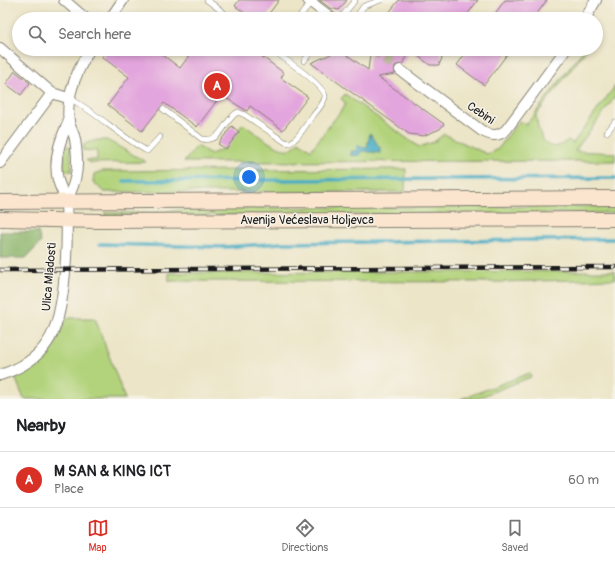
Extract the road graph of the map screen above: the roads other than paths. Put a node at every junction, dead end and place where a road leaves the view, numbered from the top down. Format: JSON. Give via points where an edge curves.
{"nodes":[{"id":1,"x":64,"y":0,"type":"edge"},
{"id":2,"x":123,"y":0,"type":"edge"},
{"id":3,"x":207,"y":0,"type":"edge"},
{"id":4,"x":355,"y":0,"type":"edge"},
{"id":5,"x":381,"y":0,"type":"edge"},
{"id":6,"x":596,"y":0,"type":"edge"},
{"id":7,"x":310,"y":1,"type":"edge"},
{"id":8,"x":78,"y":12,"type":"edge"},
{"id":9,"x":115,"y":12,"type":"edge"},
{"id":10,"x":223,"y":12,"type":"edge"},
{"id":11,"x":303,"y":12,"type":"edge"},
{"id":12,"x":324,"y":12,"type":"edge"},
{"id":13,"x":346,"y":12,"type":"edge"},
{"id":14,"x":360,"y":12,"type":"edge"},
{"id":15,"x":589,"y":12,"type":"edge"},
{"id":16,"x":0,"y":48,"type":"edge"},
{"id":17,"x":87,"y":56,"type":"edge"},
{"id":18,"x":280,"y":56,"type":"edge"},
{"id":19,"x":308,"y":56,"type":"edge"},
{"id":20,"x":561,"y":56,"type":"edge"},
{"id":21,"x":304,"y":62,"type":"dead end"},
{"id":22,"x":400,"y":70,"type":"tunnel mouth"},
{"id":23,"x":52,"y":93,"type":"junction"},
{"id":24,"x":71,"y":99,"type":"junction"},
{"id":25,"x":163,"y":109,"type":"dead end"},
{"id":26,"x":69,"y":121,"type":"junction"},
{"id":27,"x":615,"y":122,"type":"edge"},
{"id":28,"x":607,"y":132,"type":"dead end"},
{"id":29,"x":160,"y":137,"type":"dead end"},
{"id":30,"x":0,"y":163,"type":"edge"},
{"id":31,"x":615,"y":198,"type":"edge"},
{"id":32,"x":66,"y":201,"type":"junction"},
{"id":33,"x":0,"y":202,"type":"edge"},
{"id":34,"x":0,"y":219,"type":"edge"},
{"id":35,"x":615,"y":219,"type":"edge"},
{"id":36,"x":66,"y":220,"type":"junction"},
{"id":37,"x":0,"y":374,"type":"edge"}],
"edges":[{"from":1,"to":8,"type":"street"},
{"from":2,"to":9,"type":"street"},
{"from":3,"to":10,"type":"lane"},
{"from":4,"to":13,"type":"lane"},
{"from":5,"to":14,"type":"lane","via":[[364,6]]},
{"from":6,"to":15,"type":"street"},
{"from":7,"to":11,"type":"lane"},
{"from":7,"to":12,"type":"street"},
{"from":16,"to":23,"type":"street"},
{"from":17,"to":24,"type":"street","via":[[76,79]]},
{"from":18,"to":25,"type":"lane","via":[[316,83],[326,96],[290,144],[238,112],[215,138],[202,139]]},
{"from":19,"to":21,"type":"lane"},
{"from":20,"to":22,"type":"street","name":"Cebini","via":[[506,130],[495,136],[482,131]]},
{"from":23,"to":24,"type":"street"},
{"from":23,"to":30,"type":"street"},
{"from":24,"to":26,"type":"street"},
{"from":24,"to":29,"type":"lane","via":[[147,151]]},
{"from":26,"to":32,"type":"street","via":[[75,139],[77,174]]},
{"from":26,"to":32,"type":"street","via":[[58,151],[57,173],[59,186]]},
{"from":27,"to":28,"type":"lane"},
{"from":31,"to":32,"type":"main road","name":"Avenija Većeslava Holjevca"},
{"from":32,"to":33,"type":"main road","name":"Avenija Većeslava Holjevca"},
{"from":32,"to":36,"type":"street","name":"Ulica Mladosti"},
{"from":34,"to":36,"type":"main road","name":"Avenija Većeslava Holjevca"},
{"from":35,"to":36,"type":"main road","name":"Avenija Većeslava Holjevca"},
{"from":36,"to":37,"type":"street","name":"Ulica Mladosti","via":[[65,270],[54,330],[48,343],[36,356],[17,369]]}]}
